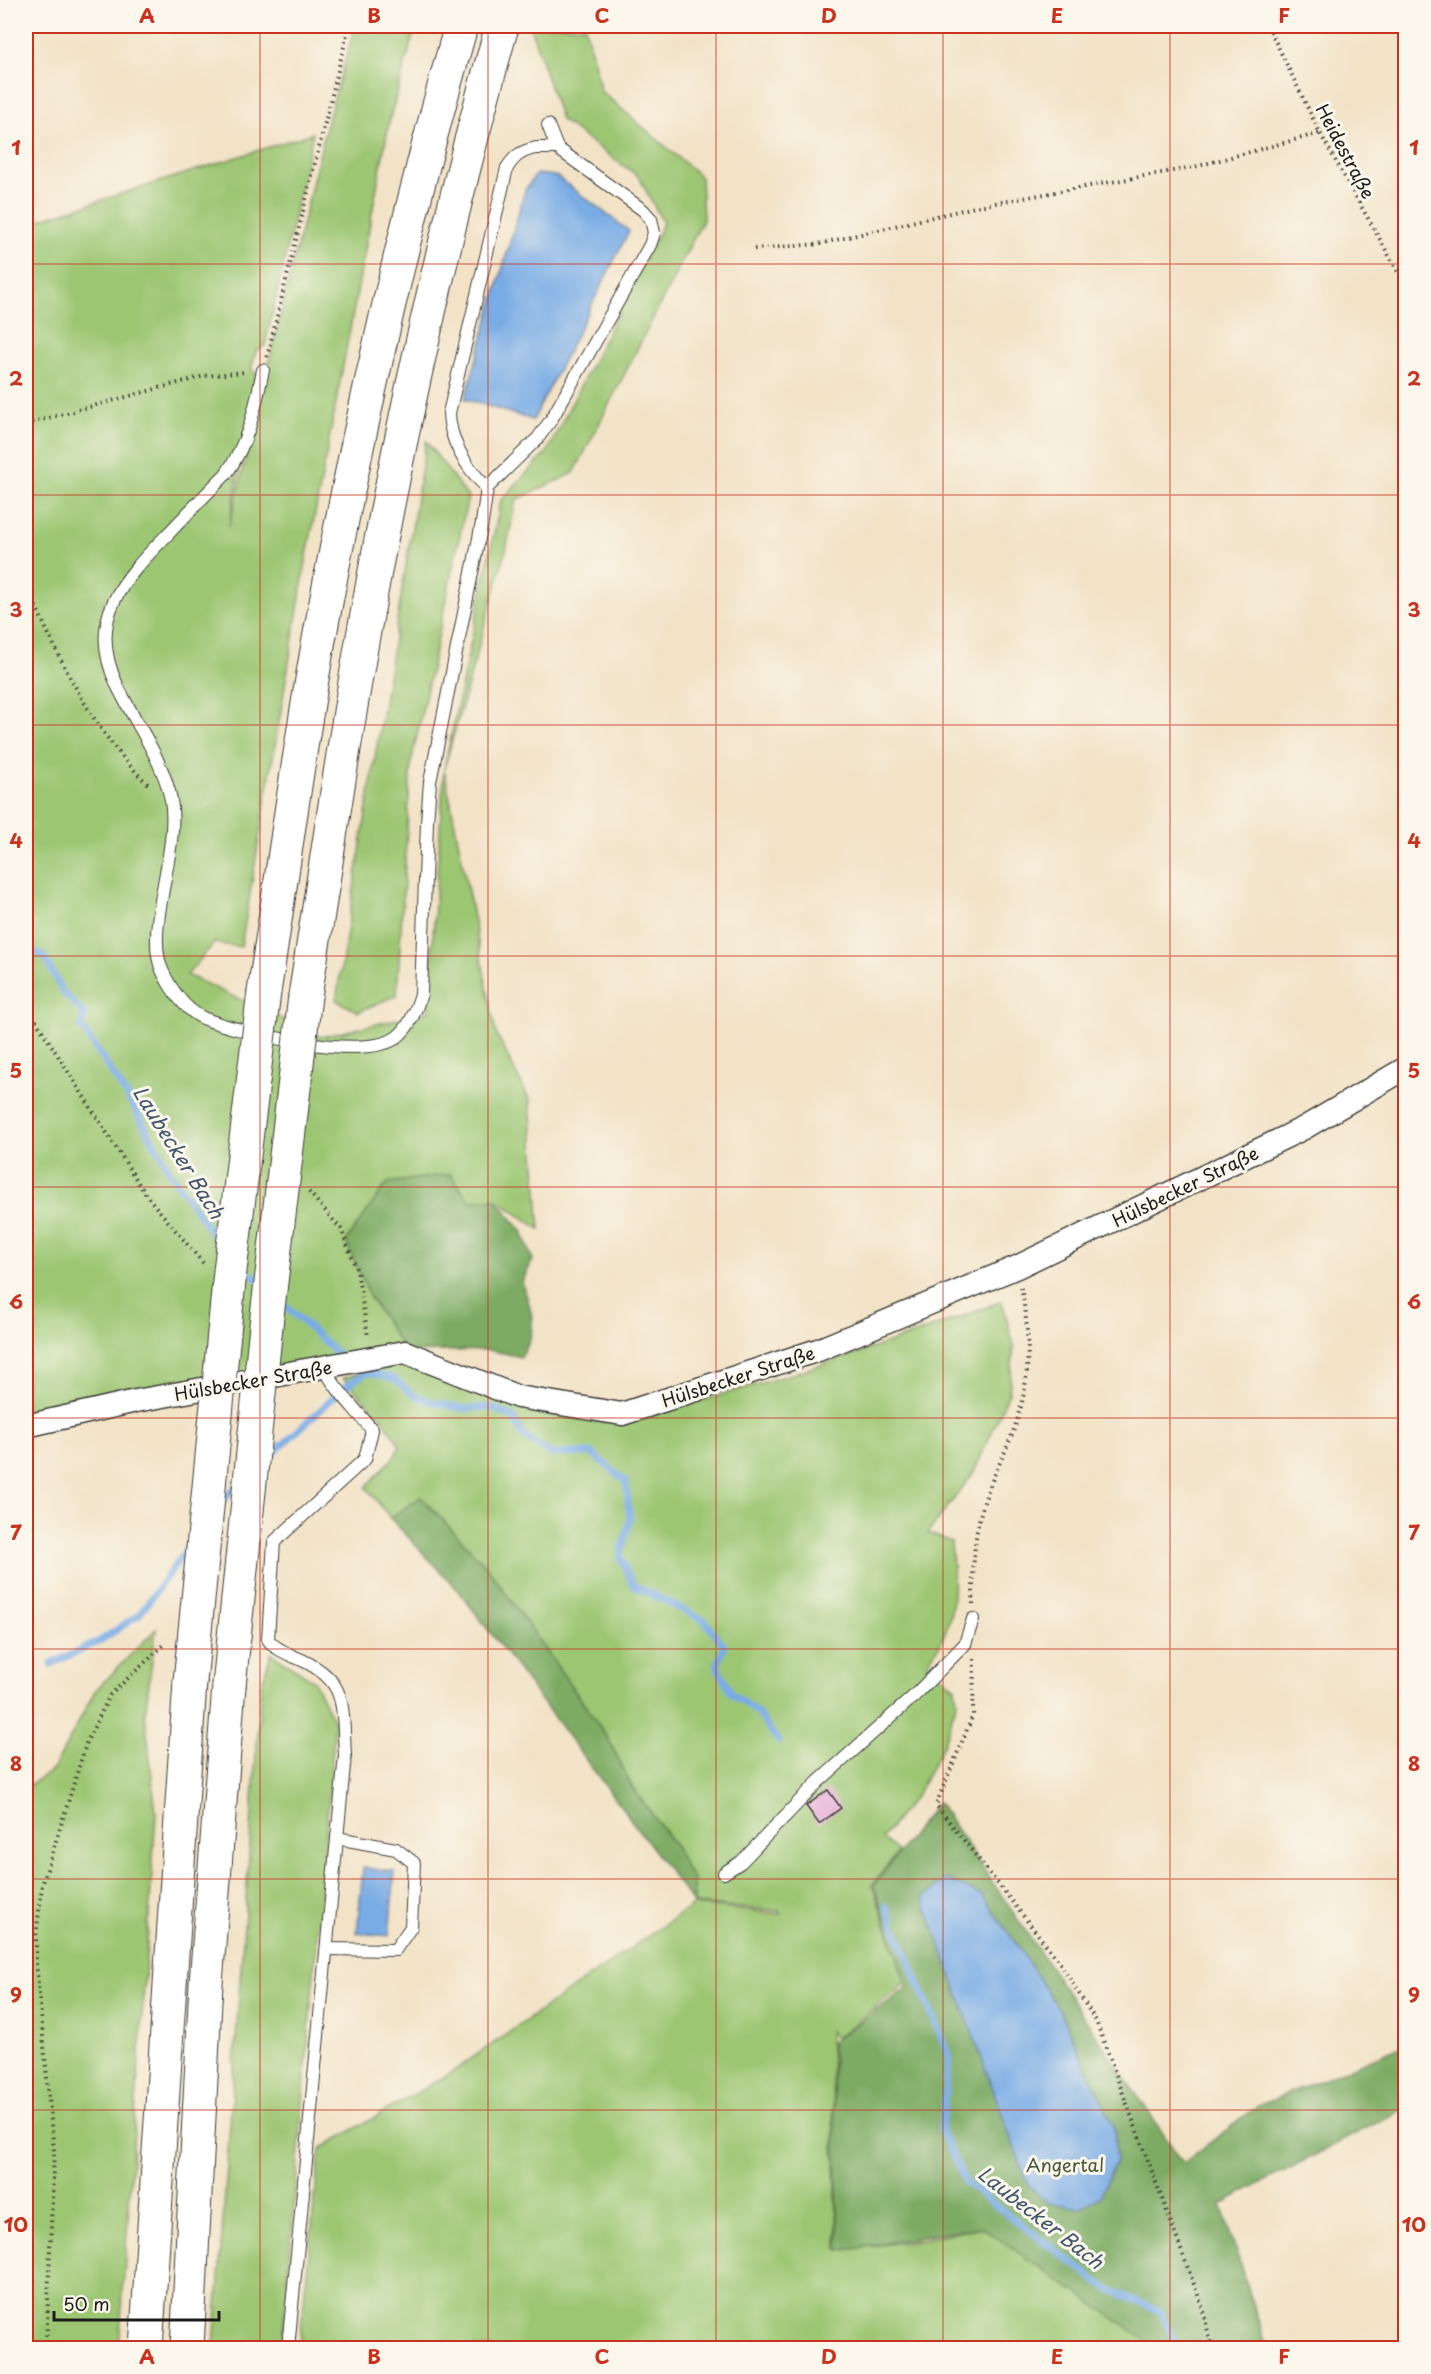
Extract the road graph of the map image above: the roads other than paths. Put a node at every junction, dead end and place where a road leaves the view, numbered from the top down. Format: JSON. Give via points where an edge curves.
{"nodes":[{"id":1,"x":461,"y":26,"type":"edge"},
{"id":2,"x":502,"y":26,"type":"edge"},
{"id":3,"x":548,"y":125,"type":"dead end"},
{"id":4,"x":557,"y":148,"type":"junction"},
{"id":5,"x":263,"y":370,"type":"road end"},
{"id":6,"x":487,"y":488,"type":"junction"},
{"id":7,"x":1406,"y":1068,"type":"edge"},
{"id":8,"x":328,"y":1375,"type":"junction"},
{"id":9,"x":26,"y":1426,"type":"edge"},
{"id":10,"x":973,"y":1619,"type":"road end"},
{"id":11,"x":337,"y":1838,"type":"junction"},
{"id":12,"x":724,"y":1873,"type":"dead end"},
{"id":13,"x":327,"y":1949,"type":"junction"},
{"id":14,"x":146,"y":2349,"type":"edge"},
{"id":15,"x":187,"y":2349,"type":"edge"},
{"id":16,"x":288,"y":2349,"type":"edge"}],
"edges":[{"from":1,"to":14,"type":"highway","bridge":true,"via":[[427,146],[371,384],[320,635],[264,992],[230,1271],[190,1683]]},
{"from":2,"to":15,"type":"highway","bridge":true,"via":[[465,154],[404,433],[362,642],[305,996],[229,1686],[206,1995]]},
{"from":3,"to":4,"type":"lane"},
{"from":4,"to":6,"type":"lane","via":[[524,151],[513,157],[507,168],[449,413],[457,448]]},
{"from":4,"to":6,"type":"lane","via":[[643,210],[651,219],[654,233],[551,420]]},
{"from":5,"to":6,"type":"lane","via":[[248,438],[238,456],[226,474],[132,571],[117,593],[105,639],[108,662],[160,766],[170,797],[173,834],[157,945],[162,969],[177,996],[201,1017],[269,1037],[365,1048],[396,1038],[412,1018],[422,994],[430,782]]},
{"from":7,"to":8,"type":"street","name":"Hülsbecker Straße","via":[[1304,1128],[1017,1267],[819,1350],[622,1414],[518,1397],[405,1352],[372,1358]]},
{"from":8,"to":9,"type":"street","name":"Hülsbecker Straße","via":[[136,1401]]},
{"from":8,"to":11,"type":"lane","via":[[372,1430],[365,1459],[274,1542],[268,1639],[278,1648],[313,1664],[337,1687],[341,1698],[345,1755]]},
{"from":10,"to":12,"type":"lane","via":[[964,1644],[914,1696],[818,1782],[741,1862]]},
{"from":11,"to":13,"type":"lane"},
{"from":11,"to":13,"type":"lane","via":[[396,1849],[414,1863],[411,1927],[395,1950]]},
{"from":13,"to":16,"type":"lane"}]}
